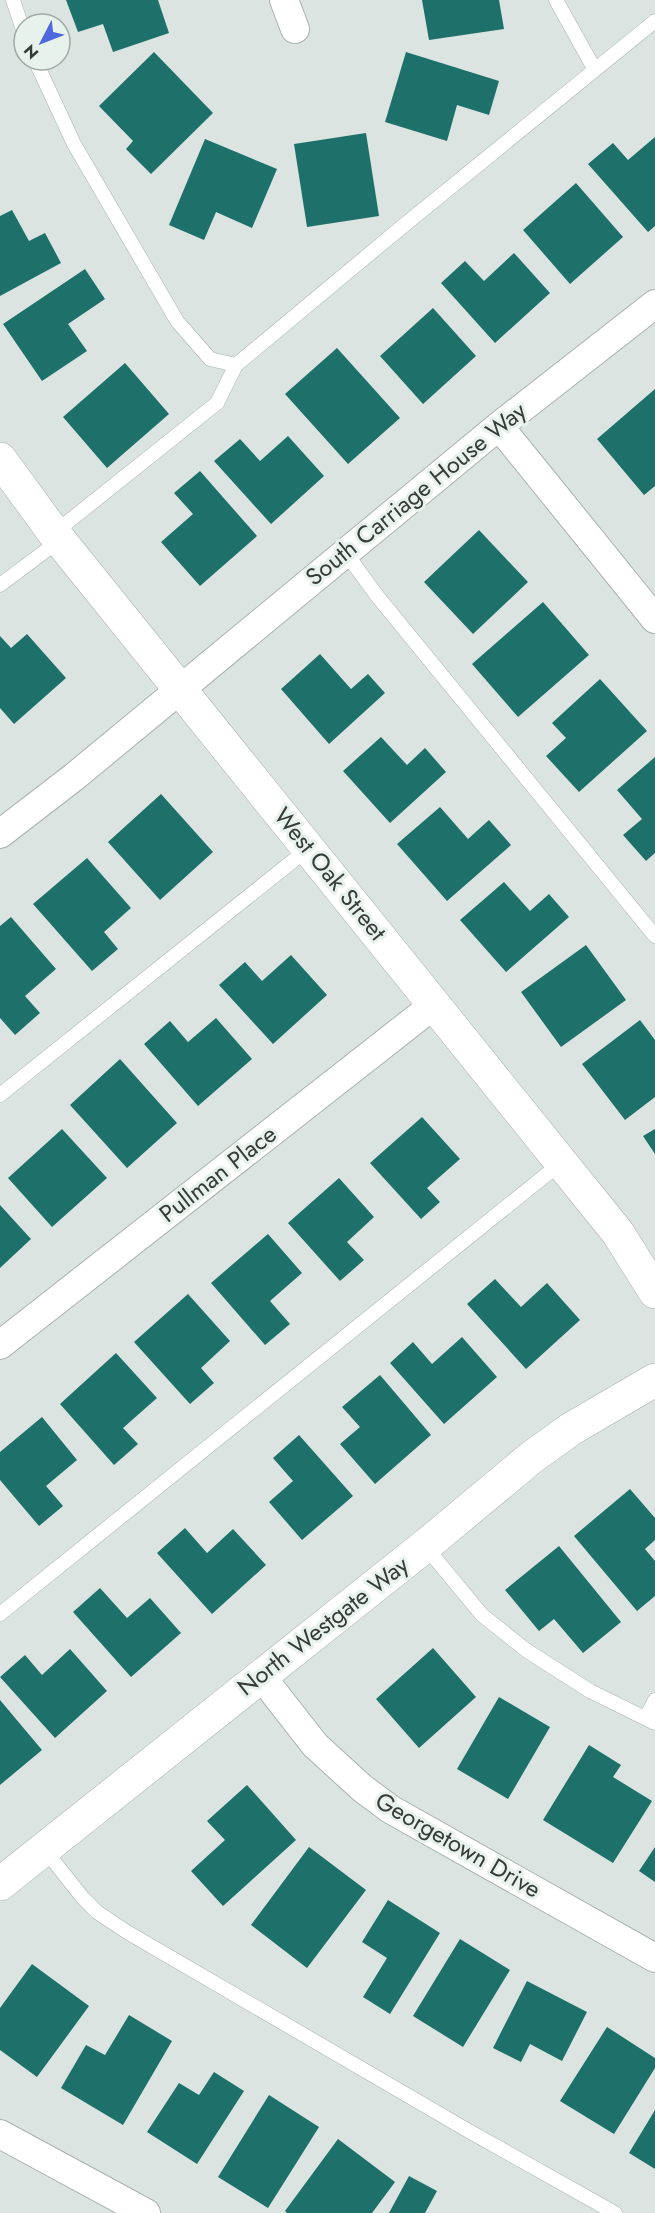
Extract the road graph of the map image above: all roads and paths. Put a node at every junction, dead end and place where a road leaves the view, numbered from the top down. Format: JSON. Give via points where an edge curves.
{"nodes":[{"id":1,"x":284,"y":0,"type":"edge"},
{"id":2,"x":556,"y":0,"type":"edge"},
{"id":3,"x":655,"y":21,"type":"edge"},
{"id":4,"x":295,"y":29,"type":"dead end"},
{"id":5,"x":595,"y":70,"type":"junction"},
{"id":6,"x":41,"y":72,"type":"edge"},
{"id":7,"x":655,"y":304,"type":"edge"},
{"id":8,"x":236,"y":365,"type":"junction"},
{"id":9,"x":499,"y":426,"type":"junction"},
{"id":10,"x":0,"y":459,"type":"edge"},
{"id":11,"x":57,"y":536,"type":"junction"},
{"id":12,"x":345,"y":552,"type":"junction"},
{"id":13,"x":0,"y":585,"type":"edge"},
{"id":14,"x":655,"y":619,"type":"edge"},
{"id":15,"x":180,"y":688,"type":"junction"},
{"id":16,"x":0,"y":834,"type":"edge"},
{"id":17,"x":309,"y":848,"type":"junction"},
{"id":18,"x":655,"y":936,"type":"edge"},
{"id":19,"x":435,"y":1004,"type":"junction"},
{"id":20,"x":0,"y":1095,"type":"edge"},
{"id":21,"x":562,"y":1162,"type":"junction"},
{"id":22,"x":655,"y":1292,"type":"edge"},
{"id":23,"x":0,"y":1345,"type":"edge"},
{"id":24,"x":655,"y":1380,"type":"edge"},
{"id":25,"x":425,"y":1546,"type":"junction"},
{"id":26,"x":0,"y":1614,"type":"edge"},
{"id":27,"x":261,"y":1676,"type":"junction"},
{"id":28,"x":655,"y":1700,"type":"edge"},
{"id":29,"x":650,"y":1720,"type":"edge"},
{"id":30,"x":44,"y":1849,"type":"junction"},
{"id":31,"x":0,"y":1884,"type":"edge"},
{"id":32,"x":655,"y":1958,"type":"edge"},
{"id":33,"x":0,"y":2134,"type":"edge"},
{"id":34,"x":146,"y":2213,"type":"edge"},
{"id":35,"x":615,"y":2213,"type":"edge"}],
"edges":[{"from":1,"to":4,"type":"street"},
{"from":2,"to":5,"type":"lane"},
{"from":3,"to":5,"type":"lane"},
{"from":5,"to":8,"type":"lane"},
{"from":6,"to":8,"type":"lane","via":[[74,144],[177,321],[210,359]]},
{"from":7,"to":9,"type":"street","name":"South Carriage House Way"},
{"from":8,"to":11,"type":"lane","via":[[217,403]]},
{"from":9,"to":12,"type":"street","name":"South Carriage House Way"},
{"from":9,"to":14,"type":"street"},
{"from":10,"to":11,"type":"street","name":"West Oak Street"},
{"from":11,"to":13,"type":"lane"},
{"from":11,"to":15,"type":"street","name":"West Oak Street"},
{"from":12,"to":15,"type":"street","name":"South Carriage House Way"},
{"from":12,"to":18,"type":"lane"},
{"from":15,"to":16,"type":"street","name":"South Carriage House Way"},
{"from":15,"to":17,"type":"street","name":"West Oak Street"},
{"from":17,"to":19,"type":"street","name":"West Oak Street"},
{"from":17,"to":20,"type":"lane"},
{"from":19,"to":21,"type":"street","name":"West Oak Street"},
{"from":19,"to":23,"type":"street","name":"Pullman Place"},
{"from":21,"to":22,"type":"street","name":"West Oak Street","via":[[618,1233]]},
{"from":21,"to":26,"type":"lane"},
{"from":24,"to":25,"type":"street","name":"North Westgate Way","via":[[571,1429],[532,1457]]},
{"from":25,"to":27,"type":"street","name":"North Westgate Way"},
{"from":25,"to":29,"type":"lane","via":[[482,1615],[508,1636],[590,1691]]},
{"from":27,"to":30,"type":"street","name":"North Westgate Way"},
{"from":27,"to":32,"type":"street","name":"Georgetown Drive","via":[[315,1745],[390,1809]]},
{"from":28,"to":29,"type":"lane"},
{"from":30,"to":31,"type":"street","name":"North Westgate Way"},
{"from":30,"to":35,"type":"lane","via":[[83,1898],[127,1932]]},
{"from":33,"to":34,"type":"street"}]}
